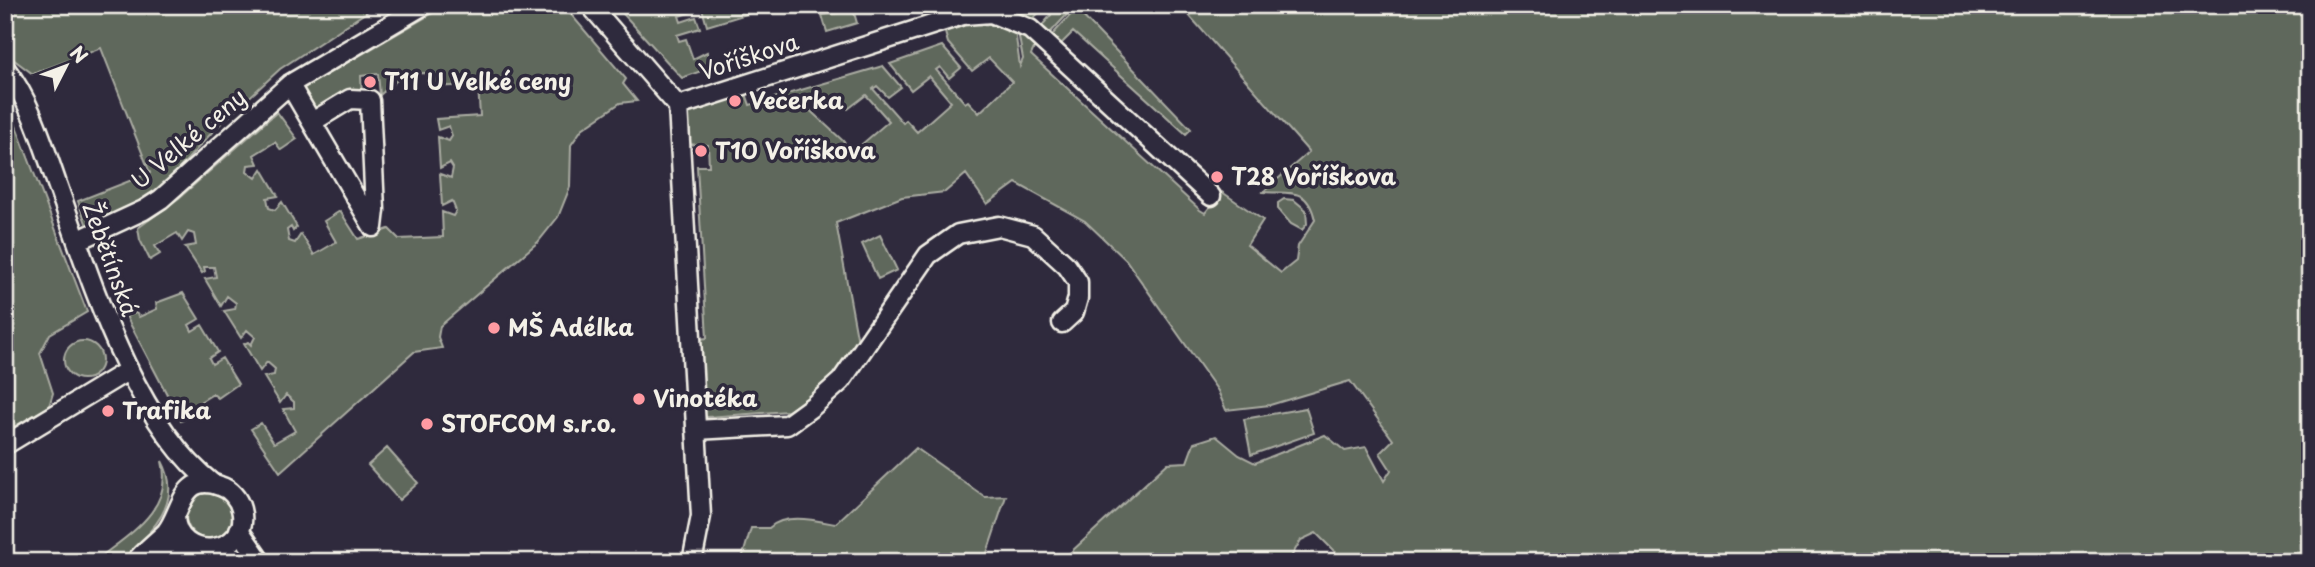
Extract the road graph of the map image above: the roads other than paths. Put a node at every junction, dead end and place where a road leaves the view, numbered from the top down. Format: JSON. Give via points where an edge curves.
{"nodes":[{"id":1,"x":424,"y":5,"type":"edge"},
{"id":2,"x":590,"y":5,"type":"edge"},
{"id":3,"x":5,"y":68,"type":"edge"},
{"id":4,"x":290,"y":84,"type":"junction"},
{"id":5,"x":678,"y":106,"type":"junction"},
{"id":6,"x":312,"y":122,"type":"junction"},
{"id":7,"x":1211,"y":196,"type":"dead end"},
{"id":8,"x":77,"y":241,"type":"junction"},
{"id":9,"x":1062,"y":323,"type":"dead end"},
{"id":10,"x":129,"y":370,"type":"junction"},
{"id":11,"x":696,"y":430,"type":"junction"},
{"id":12,"x":5,"y":445,"type":"edge"},
{"id":13,"x":185,"y":459,"type":"junction"},
{"id":14,"x":213,"y":484,"type":"junction"},
{"id":15,"x":186,"y":492,"type":"junction"},
{"id":16,"x":175,"y":516,"type":"junction"},
{"id":17,"x":239,"y":530,"type":"junction"},
{"id":18,"x":191,"y":545,"type":"junction"},
{"id":19,"x":218,"y":549,"type":"junction"},
{"id":20,"x":135,"y":562,"type":"edge"},
{"id":21,"x":142,"y":562,"type":"edge"},
{"id":22,"x":243,"y":562,"type":"edge"},
{"id":23,"x":261,"y":562,"type":"edge"},
{"id":24,"x":692,"y":562,"type":"edge"}],
"edges":[{"from":1,"to":4,"type":"street","name":"U Velké ceny"},
{"from":2,"to":5,"type":"street"},
{"from":3,"to":8,"type":"street","name":"Žebětínská","via":[[29,109]]},
{"from":4,"to":6,"type":"street"},
{"from":4,"to":8,"type":"street","name":"U Velké ceny","via":[[161,199]]},
{"from":5,"to":7,"type":"street","name":"Voříškova","via":[[963,15],[991,13],[1030,29]]},
{"from":5,"to":11,"type":"street","name":"Voříškova"},
{"from":6,"to":6,"type":"street","via":[[373,227],[376,226],[370,100],[350,99]]},
{"from":8,"to":10,"type":"street","name":"Žebětínská"},
{"from":9,"to":11,"type":"street","via":[[1074,312],[1078,282],[1068,266],[1034,235],[999,226],[958,234],[928,255],[841,381],[787,425]]},
{"from":10,"to":12,"type":"street"},
{"from":10,"to":13,"type":"street","name":"Žebětínská"},
{"from":11,"to":24,"type":"street","name":"Voříškova","via":[[701,516]]},
{"from":13,"to":14,"type":"street","name":"Žebětínská"},
{"from":13,"to":15,"type":"street"},
{"from":14,"to":15,"type":"street","via":[[197,485]]},
{"from":14,"to":17,"type":"street","via":[[237,500],[242,513]]},
{"from":15,"to":16,"type":"street"},
{"from":16,"to":18,"type":"street","via":[[180,533]]},
{"from":16,"to":20,"type":"street"},
{"from":17,"to":19,"type":"street","via":[[231,542]]},
{"from":17,"to":23,"type":"street"},
{"from":18,"to":19,"type":"street"},
{"from":18,"to":21,"type":"street"},
{"from":19,"to":22,"type":"street"}]}
